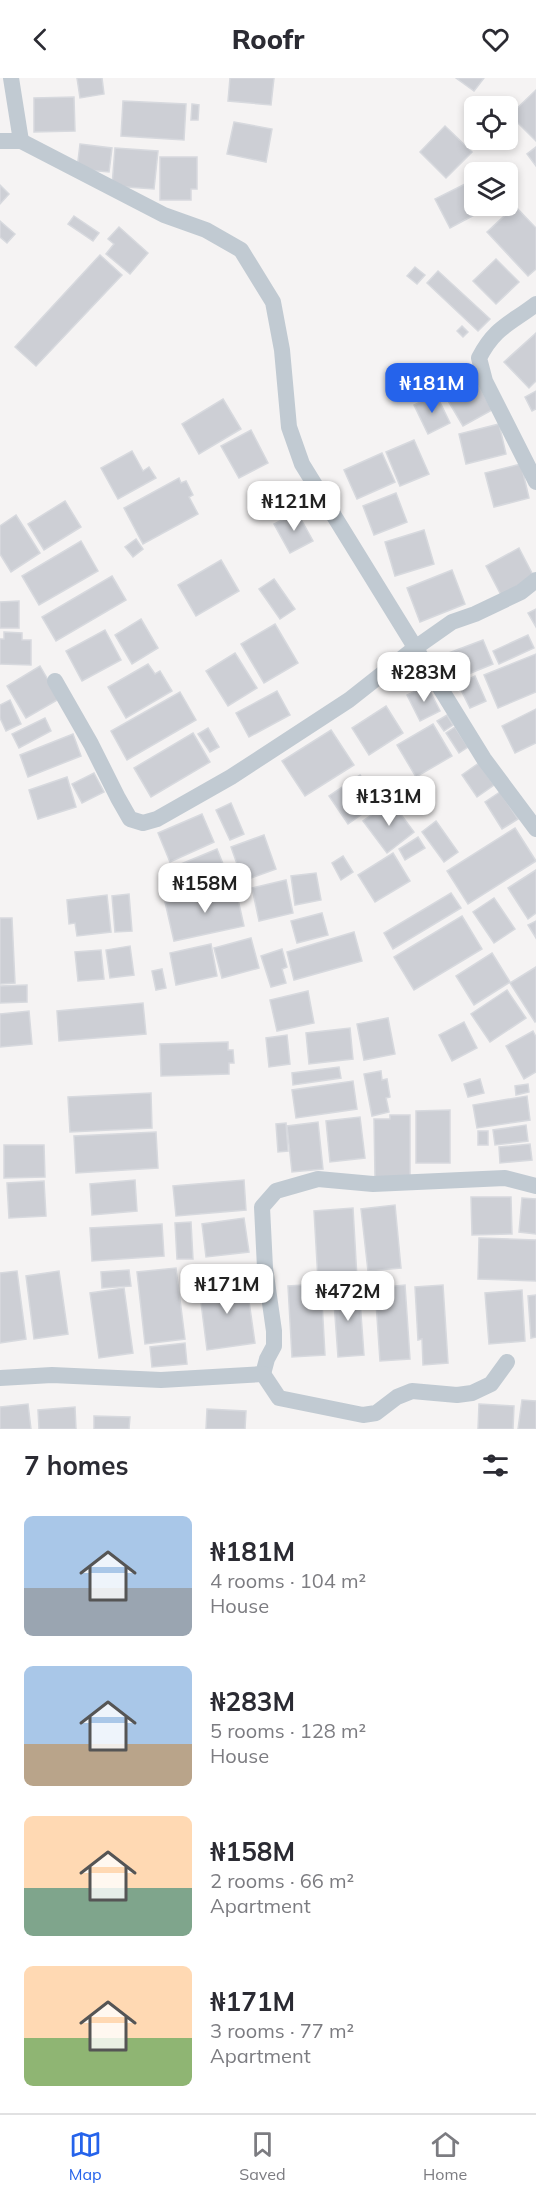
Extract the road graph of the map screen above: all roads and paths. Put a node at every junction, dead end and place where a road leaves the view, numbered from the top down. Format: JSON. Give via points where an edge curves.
{"nodes":[{"id":1,"x":11,"y":78,"type":"edge"},
{"id":2,"x":0,"y":141,"type":"edge"},
{"id":3,"x":21,"y":141,"type":"junction"},
{"id":4,"x":536,"y":304,"type":"edge"},
{"id":5,"x":536,"y":482,"type":"edge"},
{"id":6,"x":536,"y":580,"type":"edge"},
{"id":7,"x":415,"y":648,"type":"junction"},
{"id":8,"x":55,"y":681,"type":"dead end"},
{"id":9,"x":536,"y":829,"type":"edge"},
{"id":10,"x":536,"y":1186,"type":"edge"},
{"id":11,"x":507,"y":1362,"type":"dead end"},
{"id":12,"x":263,"y":1374,"type":"junction"},
{"id":13,"x":0,"y":1378,"type":"edge"}],
"edges":[{"from":1,"to":3,"type":"street"},
{"from":2,"to":3,"type":"street"},
{"from":3,"to":7,"type":"street","via":[[241,250],[273,302],[289,427],[303,464]]},
{"from":4,"to":5,"type":"street","via":[[488,341],[479,358],[485,381]]},
{"from":6,"to":7,"type":"street","via":[[521,592],[452,622]]},
{"from":7,"to":8,"type":"street","via":[[349,700],[231,777],[143,823],[130,819]]},
{"from":7,"to":9,"type":"street","via":[[484,759]]},
{"from":10,"to":12,"type":"street","via":[[505,1179],[373,1184],[318,1179],[276,1191],[262,1207],[274,1331],[274,1346]]},
{"from":11,"to":12,"type":"street","via":[[491,1384],[472,1392],[457,1395],[412,1391],[376,1413],[363,1415],[279,1398]]},
{"from":12,"to":13,"type":"street","via":[[161,1380],[52,1375]]}]}
